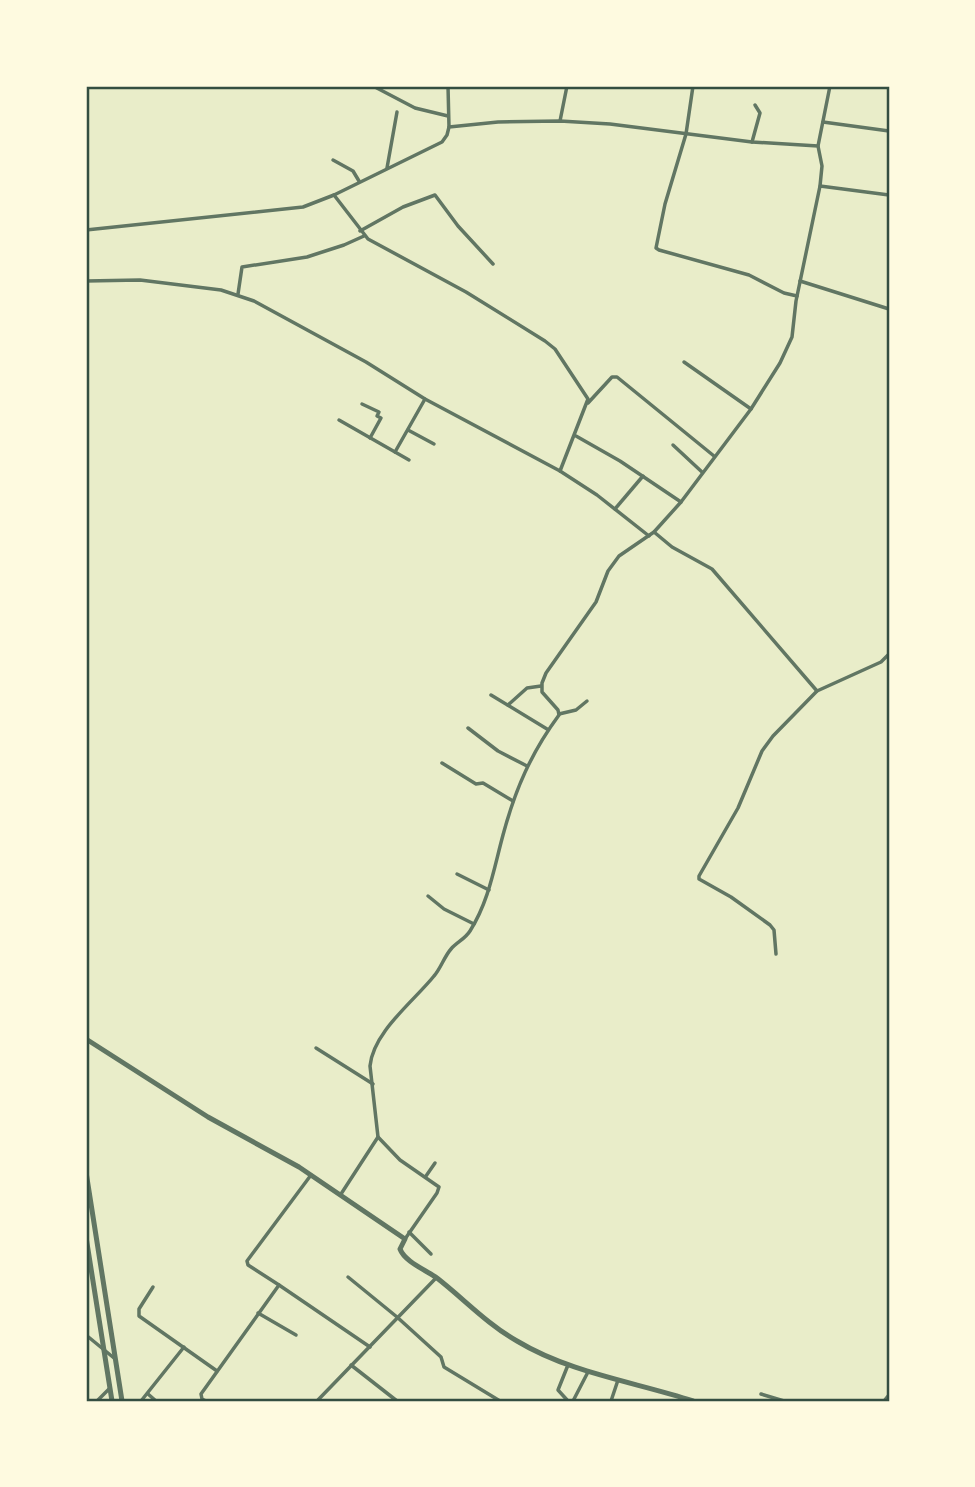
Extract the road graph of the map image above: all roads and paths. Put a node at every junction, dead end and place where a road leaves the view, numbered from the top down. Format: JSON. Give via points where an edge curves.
{"nodes":[{"id":1,"x":373,"y":86,"type":"edge"},
{"id":2,"x":448,"y":86,"type":"edge"},
{"id":3,"x":567,"y":86,"type":"edge"},
{"id":4,"x":693,"y":86,"type":"edge"},
{"id":5,"x":830,"y":86,"type":"edge"},
{"id":6,"x":380,"y":87,"type":"edge"},
{"id":7,"x":755,"y":105,"type":"dead end"},
{"id":8,"x":397,"y":112,"type":"dead end"},
{"id":9,"x":448,"y":116,"type":"junction"},
{"id":10,"x":560,"y":121,"type":"junction"},
{"id":11,"x":823,"y":122,"type":"junction"},
{"id":12,"x":449,"y":127,"type":"junction"},
{"id":13,"x":889,"y":131,"type":"edge"},
{"id":14,"x":686,"y":134,"type":"junction"},
{"id":15,"x":752,"y":142,"type":"junction"},
{"id":16,"x":818,"y":146,"type":"junction"},
{"id":17,"x":333,"y":160,"type":"dead end"},
{"id":18,"x":387,"y":168,"type":"junction"},
{"id":19,"x":359,"y":181,"type":"junction"},
{"id":20,"x":820,"y":186,"type":"junction"},
{"id":21,"x":334,"y":195,"type":"junction"},
{"id":22,"x":889,"y":195,"type":"edge"},
{"id":23,"x":86,"y":230,"type":"edge"},
{"id":24,"x":360,"y":231,"type":"junction"},
{"id":25,"x":364,"y":236,"type":"junction"},
{"id":26,"x":493,"y":264,"type":"dead end"},
{"id":27,"x":86,"y":281,"type":"edge"},
{"id":28,"x":800,"y":281,"type":"junction"},
{"id":29,"x":238,"y":294,"type":"junction"},
{"id":30,"x":797,"y":296,"type":"junction"},
{"id":31,"x":889,"y":309,"type":"edge"},
{"id":32,"x":684,"y":362,"type":"dead end"},
{"id":33,"x":425,"y":399,"type":"junction"},
{"id":34,"x":588,"y":403,"type":"junction"},
{"id":35,"x":362,"y":404,"type":"dead end"},
{"id":36,"x":751,"y":409,"type":"junction"},
{"id":37,"x":339,"y":420,"type":"dead end"},
{"id":38,"x":408,"y":430,"type":"junction"},
{"id":39,"x":575,"y":436,"type":"junction"},
{"id":40,"x":370,"y":438,"type":"junction"},
{"id":41,"x":434,"y":444,"type":"dead end"},
{"id":42,"x":673,"y":445,"type":"dead end"},
{"id":43,"x":395,"y":452,"type":"junction"},
{"id":44,"x":714,"y":456,"type":"junction"},
{"id":45,"x":410,"y":460,"type":"dead end"},
{"id":46,"x":560,"y":471,"type":"junction"},
{"id":47,"x":702,"y":472,"type":"junction"},
{"id":48,"x":643,"y":476,"type":"junction"},
{"id":49,"x":681,"y":502,"type":"junction"},
{"id":50,"x":615,"y":509,"type":"junction"},
{"id":51,"x":654,"y":532,"type":"junction"},
{"id":52,"x":649,"y":536,"type":"junction"},
{"id":53,"x":889,"y":654,"type":"edge"},
{"id":54,"x":541,"y":687,"type":"junction"},
{"id":55,"x":817,"y":691,"type":"junction"},
{"id":56,"x":491,"y":695,"type":"dead end"},
{"id":57,"x":587,"y":701,"type":"dead end"},
{"id":58,"x":508,"y":705,"type":"junction"},
{"id":59,"x":559,"y":714,"type":"junction"},
{"id":60,"x":468,"y":728,"type":"dead end"},
{"id":61,"x":547,"y":729,"type":"junction"},
{"id":62,"x":442,"y":763,"type":"dead end"},
{"id":63,"x":527,"y":765,"type":"junction"},
{"id":64,"x":513,"y":801,"type":"junction"},
{"id":65,"x":457,"y":874,"type":"dead end"},
{"id":66,"x":489,"y":890,"type":"junction"},
{"id":67,"x":428,"y":896,"type":"dead end"},
{"id":68,"x":474,"y":924,"type":"junction"},
{"id":69,"x":776,"y":954,"type":"dead end"},
{"id":70,"x":86,"y":1039,"type":"edge"},
{"id":71,"x":316,"y":1048,"type":"dead end"},
{"id":72,"x":373,"y":1084,"type":"junction"},
{"id":73,"x":378,"y":1137,"type":"junction"},
{"id":74,"x":435,"y":1163,"type":"dead end"},
{"id":75,"x":86,"y":1172,"type":"edge"},
{"id":76,"x":311,"y":1175,"type":"junction"},
{"id":77,"x":426,"y":1176,"type":"junction"},
{"id":78,"x":341,"y":1194,"type":"junction"},
{"id":79,"x":409,"y":1232,"type":"junction"},
{"id":80,"x":86,"y":1237,"type":"edge"},
{"id":81,"x":404,"y":1239,"type":"junction"},
{"id":82,"x":431,"y":1254,"type":"dead end"},
{"id":83,"x":348,"y":1277,"type":"dead end"},
{"id":84,"x":436,"y":1278,"type":"junction"},
{"id":85,"x":279,"y":1285,"type":"junction"},
{"id":86,"x":153,"y":1287,"type":"dead end"},
{"id":87,"x":258,"y":1313,"type":"junction"},
{"id":88,"x":397,"y":1317,"type":"junction"},
{"id":89,"x":86,"y":1335,"type":"edge"},
{"id":90,"x":296,"y":1335,"type":"dead end"},
{"id":91,"x":184,"y":1347,"type":"junction"},
{"id":92,"x":370,"y":1347,"type":"junction"},
{"id":93,"x":105,"y":1350,"type":"junction"},
{"id":94,"x":115,"y":1359,"type":"junction"},
{"id":95,"x":569,"y":1363,"type":"junction"},
{"id":96,"x":351,"y":1365,"type":"junction"},
{"id":97,"x":589,"y":1370,"type":"junction"},
{"id":98,"x":217,"y":1371,"type":"junction"},
{"id":99,"x":618,"y":1380,"type":"junction"},
{"id":100,"x":110,"y":1388,"type":"junction"},
{"id":101,"x":148,"y":1394,"type":"junction"},
{"id":102,"x":761,"y":1394,"type":"dead end"},
{"id":103,"x":889,"y":1396,"type":"edge"},
{"id":104,"x":97,"y":1401,"type":"edge"},
{"id":105,"x":112,"y":1401,"type":"edge"},
{"id":106,"x":122,"y":1401,"type":"edge"},
{"id":107,"x":141,"y":1401,"type":"edge"},
{"id":108,"x":156,"y":1401,"type":"edge"},
{"id":109,"x":205,"y":1401,"type":"edge"},
{"id":110,"x":317,"y":1401,"type":"edge"},
{"id":111,"x":397,"y":1401,"type":"edge"},
{"id":112,"x":500,"y":1401,"type":"edge"},
{"id":113,"x":570,"y":1401,"type":"edge"},
{"id":114,"x":611,"y":1401,"type":"edge"},
{"id":115,"x":693,"y":1401,"type":"edge"},
{"id":116,"x":784,"y":1401,"type":"edge"},
{"id":117,"x":885,"y":1401,"type":"edge"}],
"edges":[{"from":1,"to":6,"type":"street"},
{"from":2,"to":9,"type":"street"},
{"from":3,"to":10,"type":"street"},
{"from":4,"to":14,"type":"street"},
{"from":5,"to":11,"type":"street"},
{"from":6,"to":9,"type":"street","via":[[415,108]]},
{"from":7,"to":15,"type":"street","via":[[760,113]]},
{"from":8,"to":18,"type":"street"},
{"from":9,"to":12,"type":"street"},
{"from":10,"to":12,"type":"street"},
{"from":10,"to":14,"type":"street"},
{"from":11,"to":13,"type":"street"},
{"from":11,"to":16,"type":"street"},
{"from":12,"to":18,"type":"street","via":[[442,142]]},
{"from":14,"to":15,"type":"street"},
{"from":14,"to":30,"type":"street","via":[[657,249],[749,275]]},
{"from":15,"to":16,"type":"street"},
{"from":16,"to":20,"type":"street"},
{"from":17,"to":19,"type":"street"},
{"from":18,"to":19,"type":"street"},
{"from":19,"to":21,"type":"street"},
{"from":20,"to":22,"type":"street"},
{"from":20,"to":28,"type":"street"},
{"from":21,"to":23,"type":"street","via":[[293,209]]},
{"from":21,"to":24,"type":"street"},
{"from":24,"to":25,"type":"street"},
{"from":24,"to":26,"type":"street","via":[[435,195]]},
{"from":25,"to":29,"type":"street","via":[[307,257],[242,267]]},
{"from":25,"to":34,"type":"street","via":[[545,341],[586,393]]},
{"from":27,"to":29,"type":"street","via":[[140,280]]},
{"from":28,"to":30,"type":"street"},
{"from":28,"to":31,"type":"street"},
{"from":29,"to":33,"type":"street"},
{"from":30,"to":36,"type":"street","via":[[788,350]]},
{"from":32,"to":36,"type":"street"},
{"from":33,"to":38,"type":"street"},
{"from":33,"to":46,"type":"street"},
{"from":34,"to":39,"type":"street"},
{"from":34,"to":44,"type":"street","via":[[617,377]]},
{"from":35,"to":40,"type":"street","via":[[379,412],[381,418]]},
{"from":36,"to":44,"type":"street"},
{"from":37,"to":40,"type":"street"},
{"from":38,"to":41,"type":"street"},
{"from":38,"to":43,"type":"street"},
{"from":39,"to":46,"type":"street"},
{"from":39,"to":48,"type":"street"},
{"from":40,"to":43,"type":"street"},
{"from":42,"to":47,"type":"street"},
{"from":43,"to":45,"type":"street"},
{"from":44,"to":47,"type":"street"},
{"from":46,"to":50,"type":"street"},
{"from":47,"to":49,"type":"street"},
{"from":48,"to":49,"type":"street"},
{"from":48,"to":50,"type":"street"},
{"from":49,"to":51,"type":"street"},
{"from":50,"to":52,"type":"street"},
{"from":51,"to":52,"type":"street"},
{"from":51,"to":55,"type":"street","via":[[712,569]]},
{"from":52,"to":54,"type":"street","via":[[615,561],[596,602],[549,667]]},
{"from":53,"to":55,"type":"street"},
{"from":54,"to":58,"type":"street","via":[[527,688]]},
{"from":54,"to":59,"type":"street"},
{"from":55,"to":69,"type":"street","via":[[767,743],[699,878],[771,925]]},
{"from":56,"to":58,"type":"street"},
{"from":57,"to":59,"type":"street","via":[[576,710]]},
{"from":58,"to":61,"type":"street"},
{"from":59,"to":61,"type":"street"},
{"from":60,"to":63,"type":"street","via":[[498,751]]},
{"from":61,"to":63,"type":"street"},
{"from":62,"to":64,"type":"street"},
{"from":63,"to":64,"type":"street"},
{"from":64,"to":66,"type":"street"},
{"from":65,"to":66,"type":"street"},
{"from":66,"to":68,"type":"street"},
{"from":67,"to":68,"type":"street"},
{"from":68,"to":72,"type":"street","via":[[385,1032],[371,1060]]},
{"from":70,"to":76,"type":"street"},
{"from":71,"to":72,"type":"street"},
{"from":72,"to":73,"type":"street"},
{"from":73,"to":77,"type":"street","via":[[400,1160]]},
{"from":73,"to":78,"type":"street"},
{"from":74,"to":77,"type":"street"},
{"from":75,"to":94,"type":"street"},
{"from":76,"to":78,"type":"street"},
{"from":76,"to":85,"type":"street","via":[[247,1261]]},
{"from":77,"to":79,"type":"street","via":[[439,1187]]},
{"from":78,"to":81,"type":"street"},
{"from":79,"to":81,"type":"street"},
{"from":79,"to":82,"type":"street"},
{"from":80,"to":93,"type":"street"},
{"from":81,"to":84,"type":"street","via":[[400,1249],[404,1256]]},
{"from":83,"to":88,"type":"street"},
{"from":84,"to":88,"type":"street"},
{"from":84,"to":95,"type":"street","via":[[501,1331]]},
{"from":85,"to":87,"type":"street"},
{"from":85,"to":92,"type":"street"},
{"from":86,"to":91,"type":"street","via":[[138,1310],[139,1316]]},
{"from":87,"to":90,"type":"street"},
{"from":87,"to":98,"type":"street"},
{"from":88,"to":92,"type":"street"},
{"from":88,"to":112,"type":"street","via":[[440,1357],[444,1367]]},
{"from":89,"to":93,"type":"street"},
{"from":91,"to":98,"type":"street"},
{"from":91,"to":101,"type":"street"},
{"from":92,"to":96,"type":"street"},
{"from":93,"to":94,"type":"street"},
{"from":93,"to":100,"type":"street"},
{"from":94,"to":106,"type":"street"},
{"from":95,"to":97,"type":"street"},
{"from":95,"to":113,"type":"street","via":[[558,1390]]},
{"from":96,"to":110,"type":"street"},
{"from":96,"to":111,"type":"street"},
{"from":97,"to":99,"type":"street"},
{"from":97,"to":113,"type":"street"},
{"from":98,"to":109,"type":"street","via":[[201,1394]]},
{"from":99,"to":114,"type":"street"},
{"from":99,"to":115,"type":"street"},
{"from":100,"to":104,"type":"street"},
{"from":100,"to":105,"type":"street"},
{"from":101,"to":107,"type":"street"},
{"from":101,"to":108,"type":"street"},
{"from":102,"to":116,"type":"street"},
{"from":103,"to":117,"type":"street"}]}
